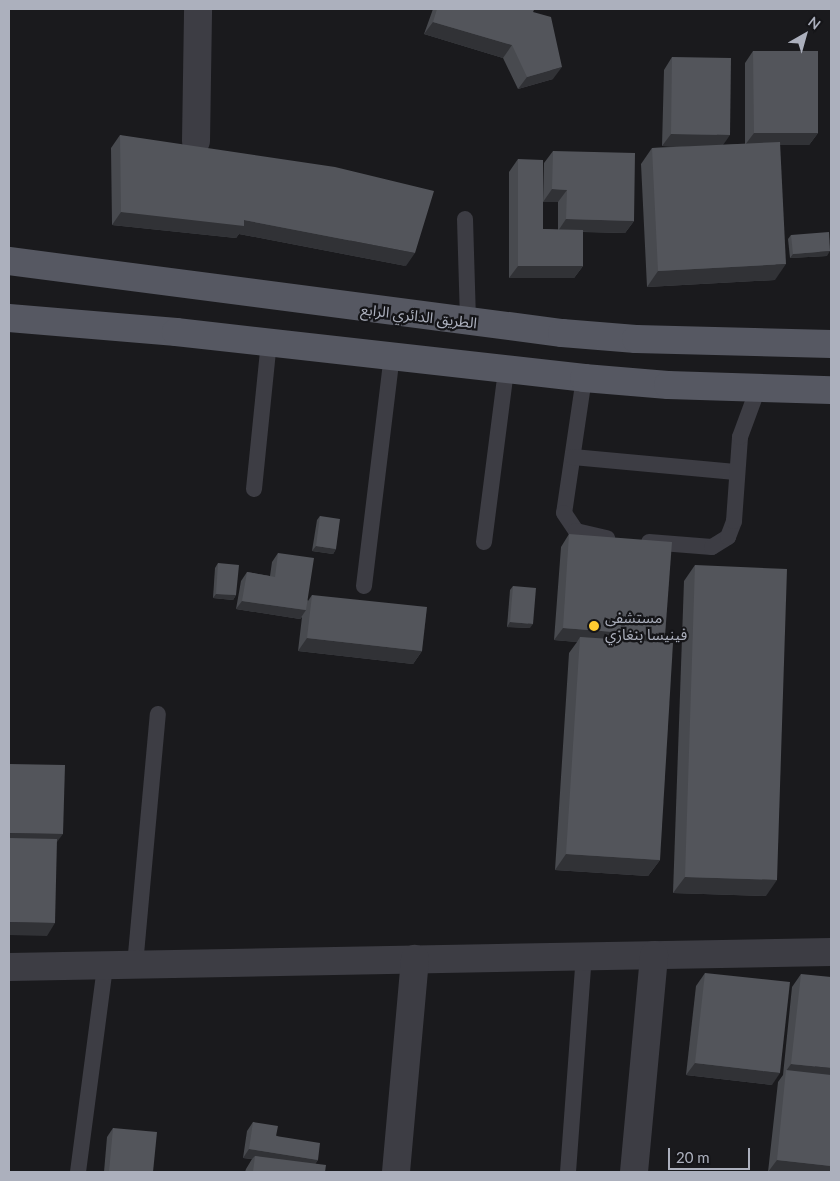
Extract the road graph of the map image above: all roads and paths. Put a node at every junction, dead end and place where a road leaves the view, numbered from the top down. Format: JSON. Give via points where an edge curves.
{"nodes":[{"id":1,"x":198,"y":9,"type":"edge"},
{"id":2,"x":196,"y":141,"type":"dead end"},
{"id":3,"x":465,"y":218,"type":"dead end"},
{"id":4,"x":9,"y":262,"type":"edge"},
{"id":5,"x":9,"y":318,"type":"edge"},
{"id":6,"x":468,"y":322,"type":"junction"},
{"id":7,"x":270,"y":342,"type":"junction"},
{"id":8,"x":831,"y":344,"type":"edge"},
{"id":9,"x":392,"y":356,"type":"junction"},
{"id":10,"x":506,"y":370,"type":"junction"},
{"id":11,"x":584,"y":378,"type":"junction"},
{"id":12,"x":758,"y":388,"type":"junction"},
{"id":13,"x":831,"y":390,"type":"edge"},
{"id":14,"x":572,"y":457,"type":"junction"},
{"id":15,"x":735,"y":472,"type":"junction"},
{"id":16,"x":254,"y":489,"type":"dead end"},
{"id":17,"x":484,"y":542,"type":"dead end"},
{"id":18,"x":364,"y":586,"type":"dead end"},
{"id":19,"x":158,"y":714,"type":"dead end"},
{"id":20,"x":831,"y":952,"type":"edge"},
{"id":21,"x":654,"y":955,"type":"junction"},
{"id":22,"x":584,"y":956,"type":"junction"},
{"id":23,"x":415,"y":959,"type":"junction"},
{"id":24,"x":135,"y":965,"type":"junction"},
{"id":25,"x":104,"y":966,"type":"junction"},
{"id":26,"x":9,"y":967,"type":"edge"},
{"id":27,"x":78,"y":1172,"type":"edge"},
{"id":28,"x":396,"y":1172,"type":"edge"},
{"id":29,"x":568,"y":1172,"type":"edge"},
{"id":30,"x":634,"y":1172,"type":"edge"}],
"edges":[{"from":1,"to":2,"type":"street"},
{"from":3,"to":6,"type":"lane"},
{"from":4,"to":6,"type":"main road","name":"الطريق الدائري الرابع"},
{"from":5,"to":7,"type":"main road"},
{"from":6,"to":8,"type":"main road","name":"الطريق الدائري الرابع","via":[[636,339]]},
{"from":7,"to":9,"type":"main road"},
{"from":7,"to":16,"type":"lane"},
{"from":9,"to":10,"type":"main road"},
{"from":9,"to":18,"type":"lane"},
{"from":10,"to":11,"type":"main road"},
{"from":10,"to":17,"type":"lane"},
{"from":11,"to":12,"type":"main road"},
{"from":11,"to":14,"type":"lane"},
{"from":12,"to":13,"type":"main road"},
{"from":12,"to":15,"type":"lane","via":[[740,437]]},
{"from":14,"to":15,"type":"lane"},
{"from":14,"to":15,"type":"lane","via":[[564,513],[567,519],[583,535],[624,540],[712,547],[721,544],[733,530]]},
{"from":19,"to":24,"type":"lane"},
{"from":20,"to":21,"type":"street"},
{"from":21,"to":22,"type":"street"},
{"from":21,"to":30,"type":"street"},
{"from":22,"to":23,"type":"street"},
{"from":22,"to":29,"type":"lane"},
{"from":23,"to":24,"type":"street"},
{"from":23,"to":28,"type":"street"},
{"from":24,"to":25,"type":"street"},
{"from":25,"to":26,"type":"street"},
{"from":25,"to":27,"type":"lane"}]}
